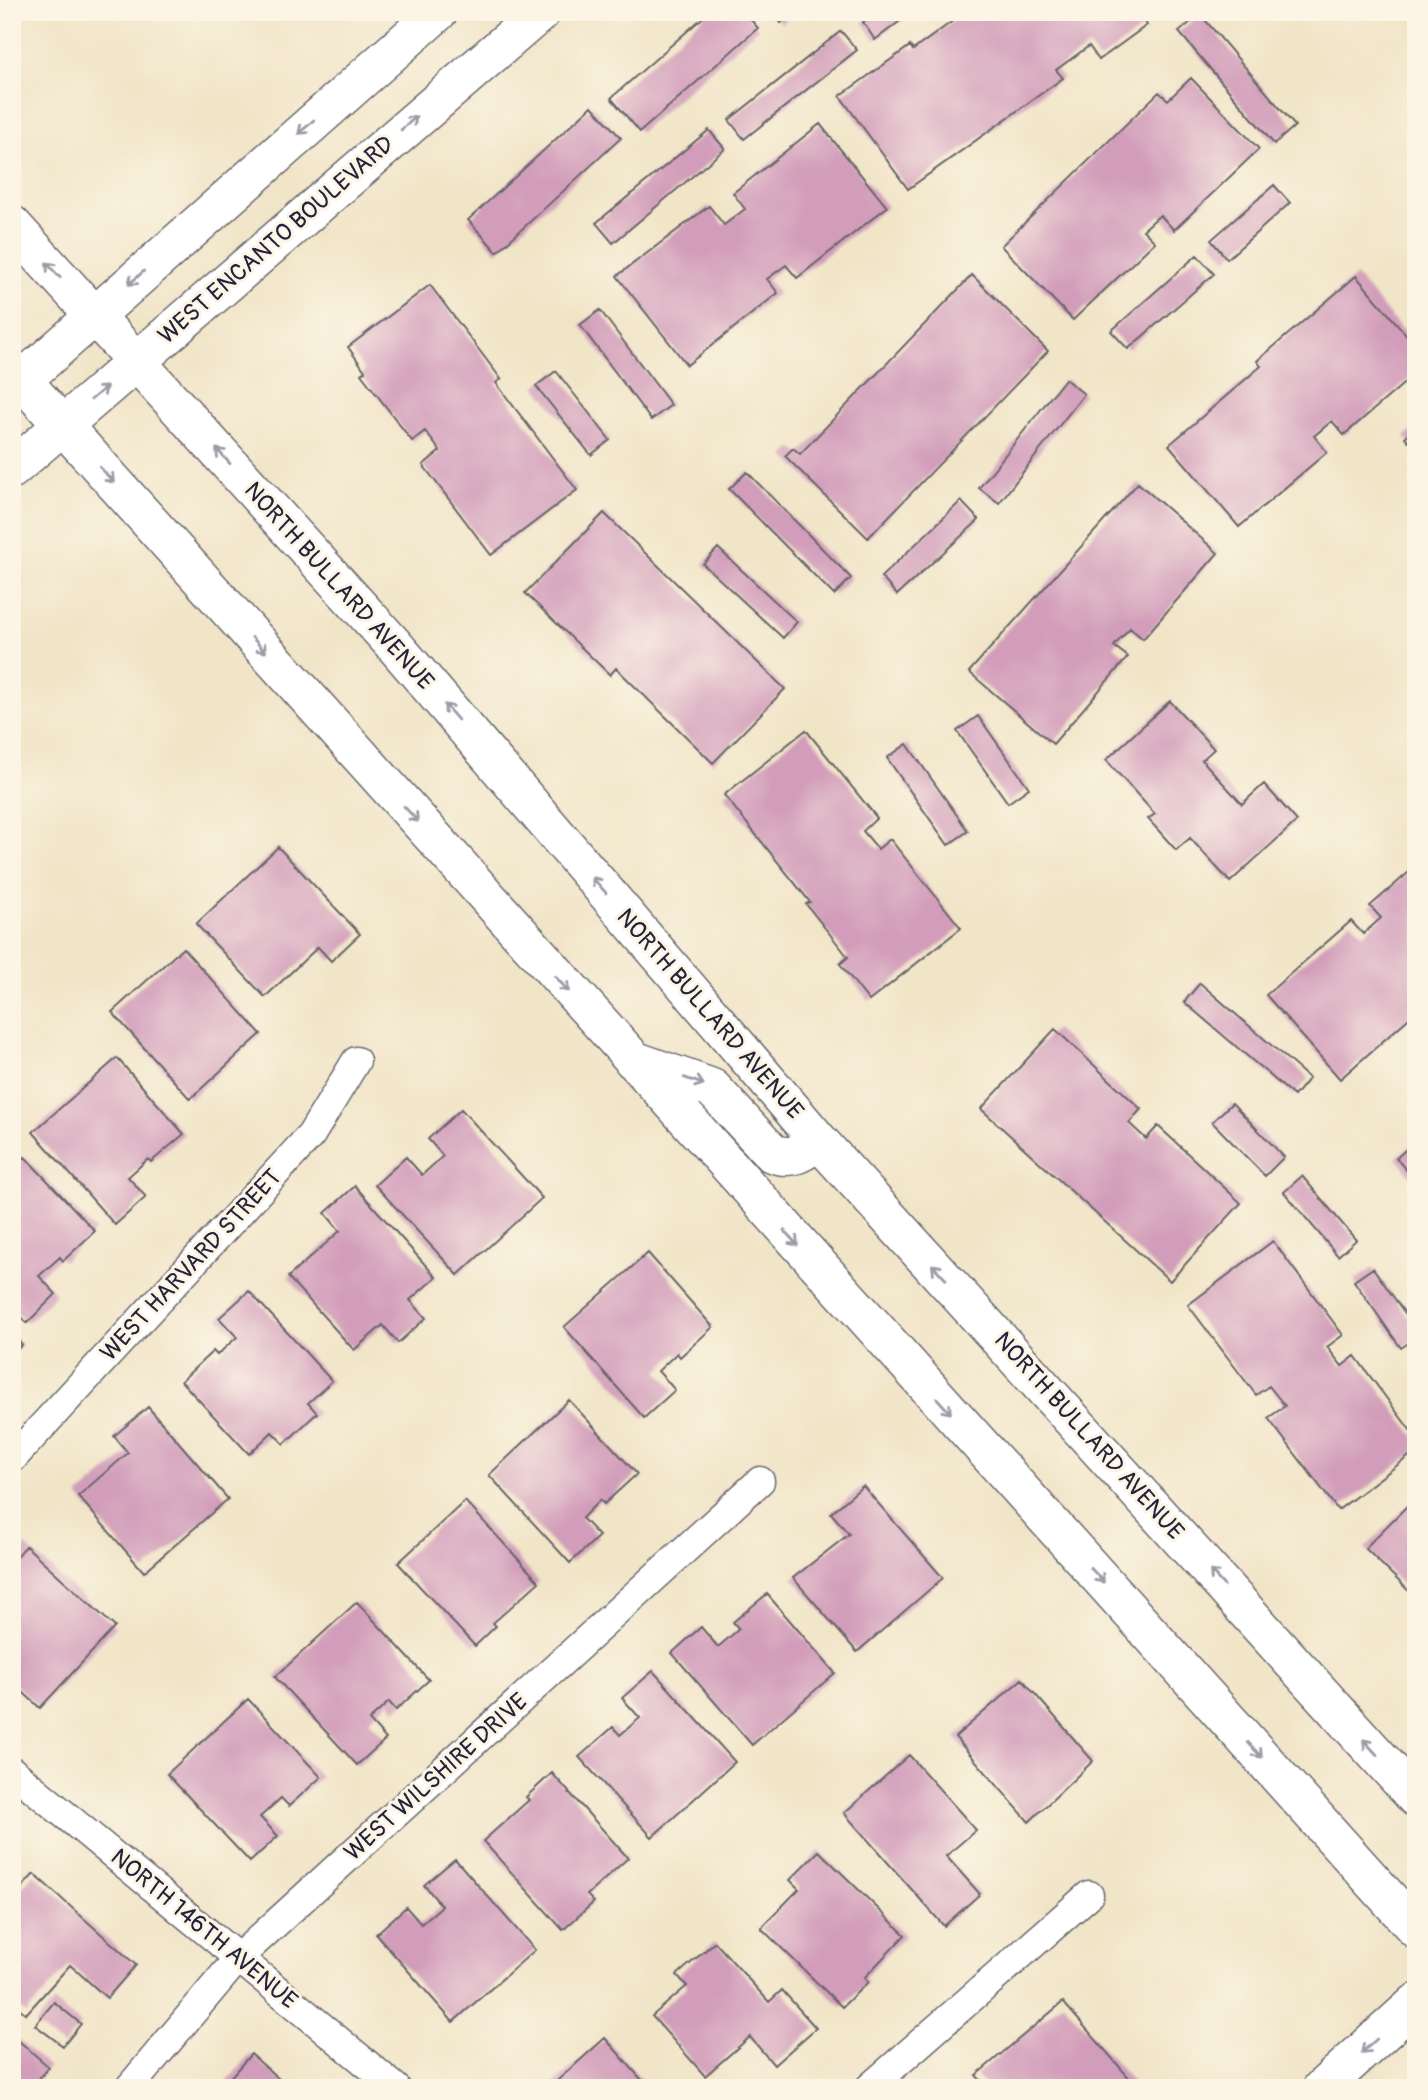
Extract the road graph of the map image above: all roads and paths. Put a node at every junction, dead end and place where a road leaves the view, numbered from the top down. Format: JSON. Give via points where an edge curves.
{"nodes":[{"id":1,"x":438,"y":12,"type":"edge"},
{"id":2,"x":541,"y":12,"type":"edge"},
{"id":3,"x":12,"y":225,"type":"edge"},
{"id":4,"x":96,"y":314,"type":"junction"},
{"id":5,"x":137,"y":362,"type":"junction"},
{"id":6,"x":15,"y":379,"type":"edge"},
{"id":7,"x":61,"y":424,"type":"junction"},
{"id":8,"x":12,"y":469,"type":"edge"},
{"id":9,"x":629,"y":1058,"type":"junction"},
{"id":10,"x":356,"y":1061,"type":"dead end"},
{"id":11,"x":819,"y":1141,"type":"junction"},
{"id":12,"x":12,"y":1459,"type":"edge"},
{"id":13,"x":760,"y":1481,"type":"dead end"},
{"id":14,"x":12,"y":1771,"type":"edge"},
{"id":15,"x":1416,"y":1798,"type":"edge"},
{"id":16,"x":1089,"y":1895,"type":"dead end"},
{"id":17,"x":1416,"y":1929,"type":"edge"},
{"id":18,"x":239,"y":1957,"type":"junction"},
{"id":19,"x":1416,"y":2003,"type":"edge"},
{"id":20,"x":129,"y":2088,"type":"edge"},
{"id":21,"x":396,"y":2088,"type":"edge"},
{"id":22,"x":869,"y":2088,"type":"edge"},
{"id":23,"x":1322,"y":2088,"type":"edge"}],
"edges":[{"from":1,"to":4,"type":"main road","one_way":true},
{"from":5,"to":2,"type":"main road","name":"WEST ENCANTO BOULEVARD","one_way":true},
{"from":4,"to":3,"type":"main road","name":"NORTH BULLARD AVENUE","one_way":true},
{"from":4,"to":5,"type":"main road","name":"NORTH BULLARD AVENUE"},
{"from":4,"to":6,"type":"main road"},
{"from":7,"to":5,"type":"main road","name":"WEST ENCANTO BOULEVARD","one_way":true},
{"from":11,"to":5,"type":"main road","name":"NORTH BULLARD AVENUE","one_way":true,"via":[[395,646]]},
{"from":6,"to":7,"type":"main road"},
{"from":7,"to":8,"type":"main road","name":"WEST ENCANTO BOULEVARD"},
{"from":7,"to":9,"type":"main road","one_way":true},
{"from":9,"to":11,"type":"main road","one_way":true,"via":[[712,1088],[772,1153],[785,1158]]},
{"from":9,"to":17,"type":"main road","one_way":true},
{"from":10,"to":12,"type":"street","name":"WEST HARVARD STREET","via":[[311,1135]]},
{"from":15,"to":11,"type":"main road","name":"NORTH BULLARD AVENUE","one_way":true},
{"from":13,"to":18,"type":"street","name":"WEST WILSHIRE DRIVE"},
{"from":14,"to":18,"type":"street","name":"NORTH 146TH AVENUE"},
{"from":16,"to":22,"type":"street"},
{"from":18,"to":20,"type":"street","name":"WEST WILSHIRE DRIVE"},
{"from":18,"to":21,"type":"street","name":"NORTH 146TH AVENUE"},
{"from":19,"to":23,"type":"main road","one_way":true}]}
